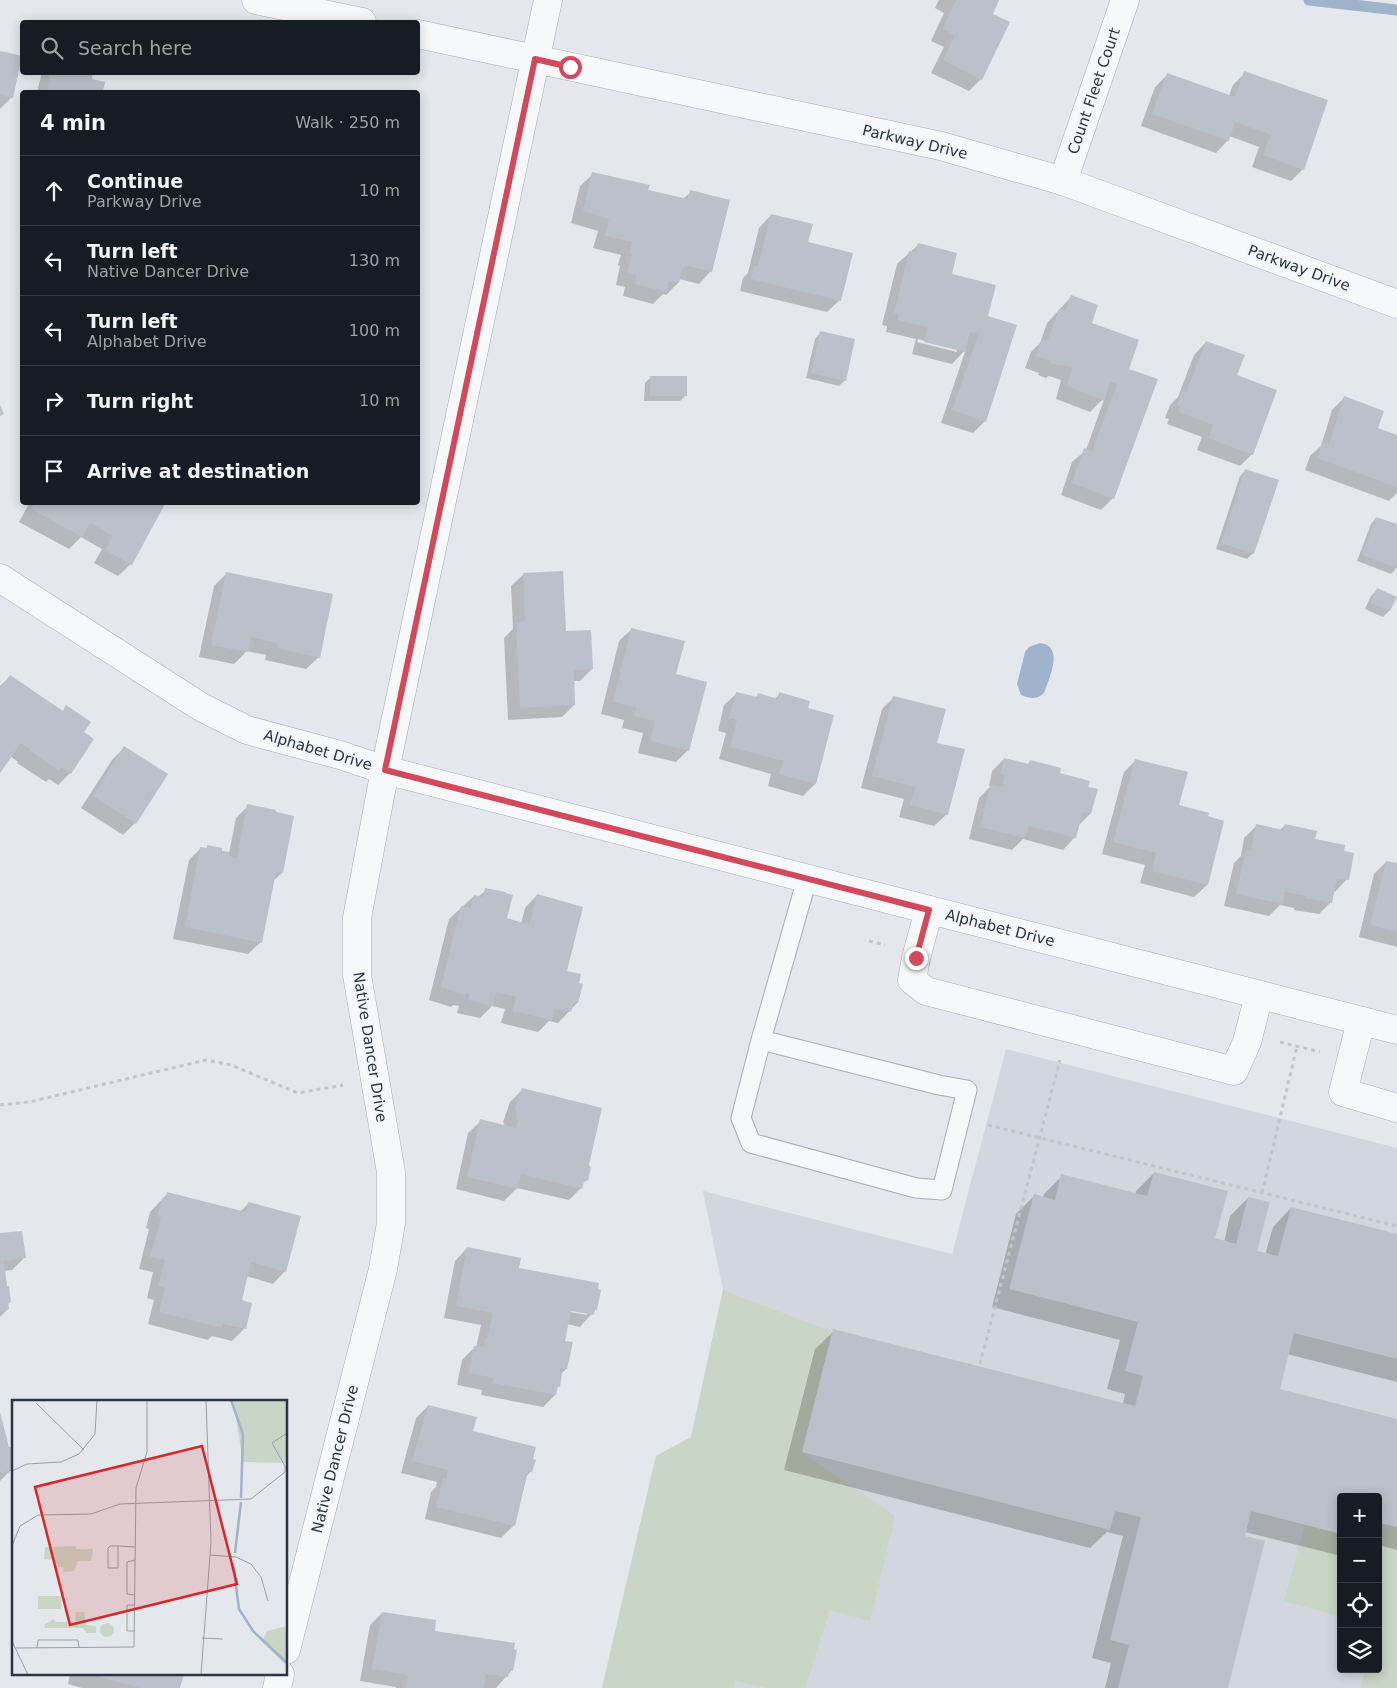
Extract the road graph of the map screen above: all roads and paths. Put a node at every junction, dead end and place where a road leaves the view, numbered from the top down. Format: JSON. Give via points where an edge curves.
{"nodes":[{"id":1,"x":256,"y":0,"type":"edge"},
{"id":2,"x":548,"y":0,"type":"edge"},
{"id":3,"x":1125,"y":0,"type":"edge"},
{"id":4,"x":352,"y":20,"type":"edge"},
{"id":5,"x":420,"y":34,"type":"edge"},
{"id":6,"x":535,"y":59,"type":"junction"},
{"id":7,"x":1062,"y":181,"type":"junction"},
{"id":8,"x":1397,"y":304,"type":"edge"},
{"id":9,"x":0,"y":578,"type":"edge"},
{"id":10,"x":385,"y":770,"type":"junction"},
{"id":11,"x":807,"y":879,"type":"junction"},
{"id":12,"x":929,"y":910,"type":"junction"},
{"id":13,"x":1259,"y":995,"type":"junction"},
{"id":14,"x":1361,"y":1021,"type":"junction"},
{"id":15,"x":1397,"y":1030,"type":"edge"},
{"id":16,"x":1249,"y":1033,"type":"junction"},
{"id":17,"x":761,"y":1040,"type":"junction"},
{"id":18,"x":1297,"y":1046,"type":"junction"},
{"id":19,"x":1060,"y":1059,"type":"dead end"},
{"id":20,"x":1351,"y":1060,"type":"junction"},
{"id":21,"x":375,"y":1080,"type":"junction"},
{"id":22,"x":0,"y":1105,"type":"edge"},
{"id":23,"x":1397,"y":1108,"type":"edge"},
{"id":24,"x":960,"y":1118,"type":"junction"},
{"id":25,"x":1039,"y":1138,"type":"junction"},
{"id":26,"x":1262,"y":1193,"type":"junction"},
{"id":27,"x":1397,"y":1226,"type":"edge"},
{"id":28,"x":980,"y":1364,"type":"dead end"},
{"id":29,"x":288,"y":1642,"type":"edge"}],
"edges":[{"from":1,"to":4,"type":"street"},
{"from":2,"to":6,"type":"street","name":"Native Dancer Drive"},
{"from":3,"to":7,"type":"street","name":"Count Fleet Court"},
{"from":5,"to":6,"type":"street","name":"Parkway Drive"},
{"from":6,"to":7,"type":"street","name":"Parkway Drive","via":[[941,146]]},
{"from":6,"to":10,"type":"street","name":"Native Dancer Drive"},
{"from":7,"to":8,"type":"street","name":"Parkway Drive"},
{"from":9,"to":10,"type":"street","name":"Alphabet Drive","via":[[201,707],[248,730],[340,754]]},
{"from":10,"to":11,"type":"street","name":"Alphabet Drive"},
{"from":10,"to":21,"type":"street","name":"Native Dancer Drive","via":[[357,918],[357,975]]},
{"from":11,"to":12,"type":"street","name":"Alphabet Drive"},
{"from":11,"to":17,"type":"lane"},
{"from":12,"to":13,"type":"street","name":"Alphabet Drive"},
{"from":12,"to":16,"type":"street","via":[[912,980],[926,991],[1234,1071]]},
{"from":13,"to":14,"type":"street","name":"Alphabet Drive"},
{"from":13,"to":16,"type":"street"},
{"from":14,"to":15,"type":"street","name":"Alphabet Drive"},
{"from":14,"to":20,"type":"street"},
{"from":16,"to":18,"type":"path"},
{"from":17,"to":24,"type":"lane","via":[[968,1090]]},
{"from":17,"to":24,"type":"lane","via":[[741,1118],[751,1143],[916,1188],[942,1190]]},
{"from":18,"to":20,"type":"path"},
{"from":18,"to":26,"type":"path"},
{"from":19,"to":25,"type":"path"},
{"from":20,"to":23,"type":"street","via":[[1343,1092]]},
{"from":21,"to":22,"type":"path","via":[[298,1094],[231,1065],[206,1060],[29,1102]]},
{"from":21,"to":29,"type":"street","name":"Native Dancer Drive","via":[[391,1172],[391,1223],[383,1269]]},
{"from":24,"to":25,"type":"path"},
{"from":25,"to":26,"type":"path"},
{"from":25,"to":28,"type":"path"},
{"from":26,"to":27,"type":"path"}]}
